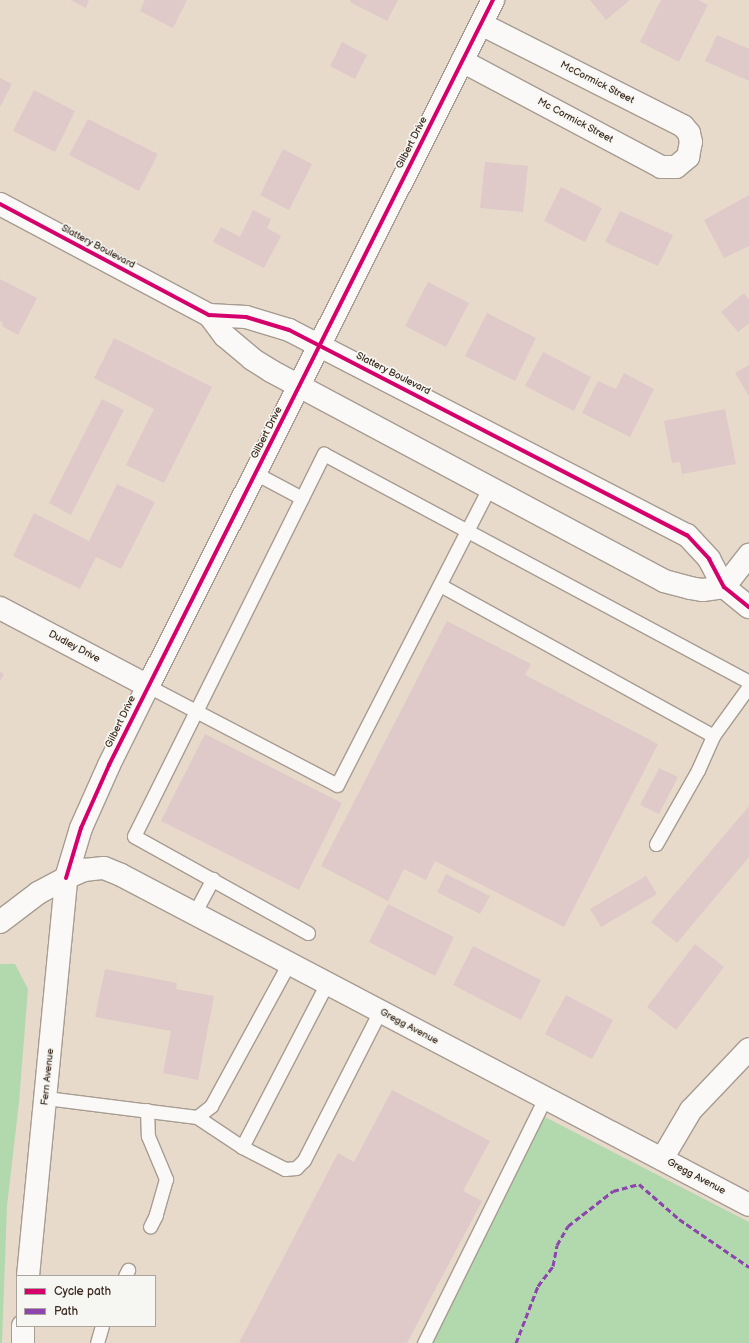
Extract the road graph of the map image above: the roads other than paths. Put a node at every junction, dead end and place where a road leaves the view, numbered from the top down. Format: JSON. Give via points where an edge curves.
{"nodes":[{"id":1,"x":493,"y":0,"type":"edge"},
{"id":2,"x":481,"y":24,"type":"junction"},
{"id":3,"x":462,"y":61,"type":"junction"},
{"id":4,"x":688,"y":157,"type":"joint"},
{"id":5,"x":0,"y":204,"type":"edge"},
{"id":6,"x":210,"y":315,"type":"junction"},
{"id":7,"x":320,"y":346,"type":"junction"},
{"id":8,"x":299,"y":387,"type":"junction"},
{"id":9,"x":255,"y":473,"type":"junction"},
{"id":10,"x":489,"y":488,"type":"junction"},
{"id":11,"x":302,"y":498,"type":"junction"},
{"id":12,"x":468,"y":532,"type":"junction"},
{"id":13,"x":749,"y":555,"type":"edge"},
{"id":14,"x":440,"y":585,"type":"junction"},
{"id":15,"x":724,"y":587,"type":"junction"},
{"id":16,"x":749,"y":607,"type":"edge"},
{"id":17,"x":0,"y":608,"type":"edge"},
{"id":18,"x":749,"y":682,"type":"edge"},
{"id":19,"x":148,"y":686,"type":"junction"},
{"id":20,"x":749,"y":686,"type":"edge"},
{"id":21,"x":197,"y":712,"type":"junction"},
{"id":22,"x":713,"y":736,"type":"junction"},
{"id":23,"x":656,"y":844,"type":"dead end"},
{"id":24,"x":66,"y":878,"type":"junction"},
{"id":25,"x":213,"y":880,"type":"junction"},
{"id":26,"x":194,"y":914,"type":"junction"},
{"id":27,"x":8,"y":916,"type":"edge"},
{"id":28,"x":308,"y":933,"type":"dead end"},
{"id":29,"x":289,"y":963,"type":"junction"},
{"id":30,"x":327,"y":983,"type":"junction"},
{"id":31,"x":380,"y":1011,"type":"junction"},
{"id":32,"x":749,"y":1049,"type":"edge"},
{"id":33,"x":46,"y":1098,"type":"junction"},
{"id":34,"x":546,"y":1098,"type":"junction"},
{"id":35,"x":147,"y":1110,"type":"junction"},
{"id":36,"x":197,"y":1117,"type":"junction"},
{"id":37,"x":242,"y":1147,"type":"junction"},
{"id":38,"x":662,"y":1160,"type":"junction"},
{"id":39,"x":749,"y":1205,"type":"edge"},
{"id":40,"x":150,"y":1227,"type":"dead end"},
{"id":41,"x":28,"y":1275,"type":"edge"},
{"id":42,"x":23,"y":1327,"type":"edge"},
{"id":43,"x":102,"y":1327,"type":"edge"},
{"id":44,"x":23,"y":1343,"type":"edge"},
{"id":45,"x":97,"y":1343,"type":"edge"},
{"id":46,"x":424,"y":1343,"type":"edge"}],
"edges":[{"from":1,"to":2,"type":"street","name":"Gilbert Drive"},
{"from":2,"to":3,"type":"street","name":"Gilbert Drive"},
{"from":2,"to":4,"type":"street","name":"McCormick Street","via":[[683,126],[689,133],[691,142]]},
{"from":3,"to":4,"type":"street","name":"Mc Cormick Street","via":[[661,167],[676,166]]},
{"from":3,"to":7,"type":"street","name":"Gilbert Drive"},
{"from":5,"to":6,"type":"street","name":"Slattery Boulevard"},
{"from":6,"to":7,"type":"street","name":"Slattery Boulevard","via":[[246,317],[289,330]]},
{"from":6,"to":8,"type":"street","name":"Slattery Boulevard","via":[[225,336],[252,359]]},
{"from":7,"to":8,"type":"street","name":"Gilbert Drive"},
{"from":7,"to":15,"type":"street","name":"Slattery Boulevard","via":[[687,535],[709,559]]},
{"from":8,"to":9,"type":"street","name":"Gilbert Drive"},
{"from":8,"to":10,"type":"street","name":"Slattery Boulevard"},
{"from":9,"to":11,"type":"lane"},
{"from":9,"to":19,"type":"street","name":"Gilbert Drive"},
{"from":10,"to":12,"type":"lane"},
{"from":10,"to":15,"type":"street","name":"Slattery Boulevard","via":[[664,581],[703,590]]},
{"from":11,"to":12,"type":"lane","via":[[324,454]]},
{"from":11,"to":21,"type":"lane"},
{"from":12,"to":14,"type":"lane"},
{"from":12,"to":18,"type":"lane"},
{"from":13,"to":15,"type":"street"},
{"from":14,"to":21,"type":"lane","via":[[337,785]]},
{"from":14,"to":22,"type":"lane"},
{"from":15,"to":16,"type":"street","name":"Slattery Boulevard"},
{"from":17,"to":19,"type":"street","name":"Dudley Drive"},
{"from":19,"to":21,"type":"lane"},
{"from":19,"to":24,"type":"street","name":"Gilbert Drive","via":[[81,828]]},
{"from":20,"to":22,"type":"lane"},
{"from":21,"to":25,"type":"lane","via":[[134,836]]},
{"from":22,"to":23,"type":"lane","via":[[698,770]]},
{"from":24,"to":26,"type":"street","name":"Gregg Avenue","via":[[84,870],[104,868]]},
{"from":24,"to":27,"type":"street","name":"Gregg Avenue","via":[[38,893]]},
{"from":24,"to":33,"type":"street","name":"Fern Avenue"},
{"from":25,"to":26,"type":"lane"},
{"from":25,"to":28,"type":"lane"},
{"from":26,"to":29,"type":"street","name":"Gregg Avenue"},
{"from":29,"to":30,"type":"street","name":"Gregg Avenue"},
{"from":29,"to":36,"type":"lane","via":[[211,1106]]},
{"from":30,"to":31,"type":"street","name":"Gregg Avenue"},
{"from":30,"to":37,"type":"lane"},
{"from":31,"to":34,"type":"street","name":"Gregg Avenue"},
{"from":31,"to":37,"type":"lane","via":[[304,1160],[296,1168],[285,1170]]},
{"from":32,"to":38,"type":"street","via":[[691,1110]]},
{"from":33,"to":35,"type":"lane"},
{"from":33,"to":41,"type":"street","name":"Fern Avenue"},
{"from":34,"to":38,"type":"street","name":"Gregg Avenue"},
{"from":34,"to":46,"type":"lane"},
{"from":35,"to":36,"type":"lane"},
{"from":35,"to":40,"type":"lane","via":[[148,1136],[166,1179]]},
{"from":36,"to":37,"type":"lane"},
{"from":38,"to":39,"type":"street","name":"Gregg Avenue"},
{"from":42,"to":44,"type":"street"},
{"from":43,"to":45,"type":"lane"}]}
